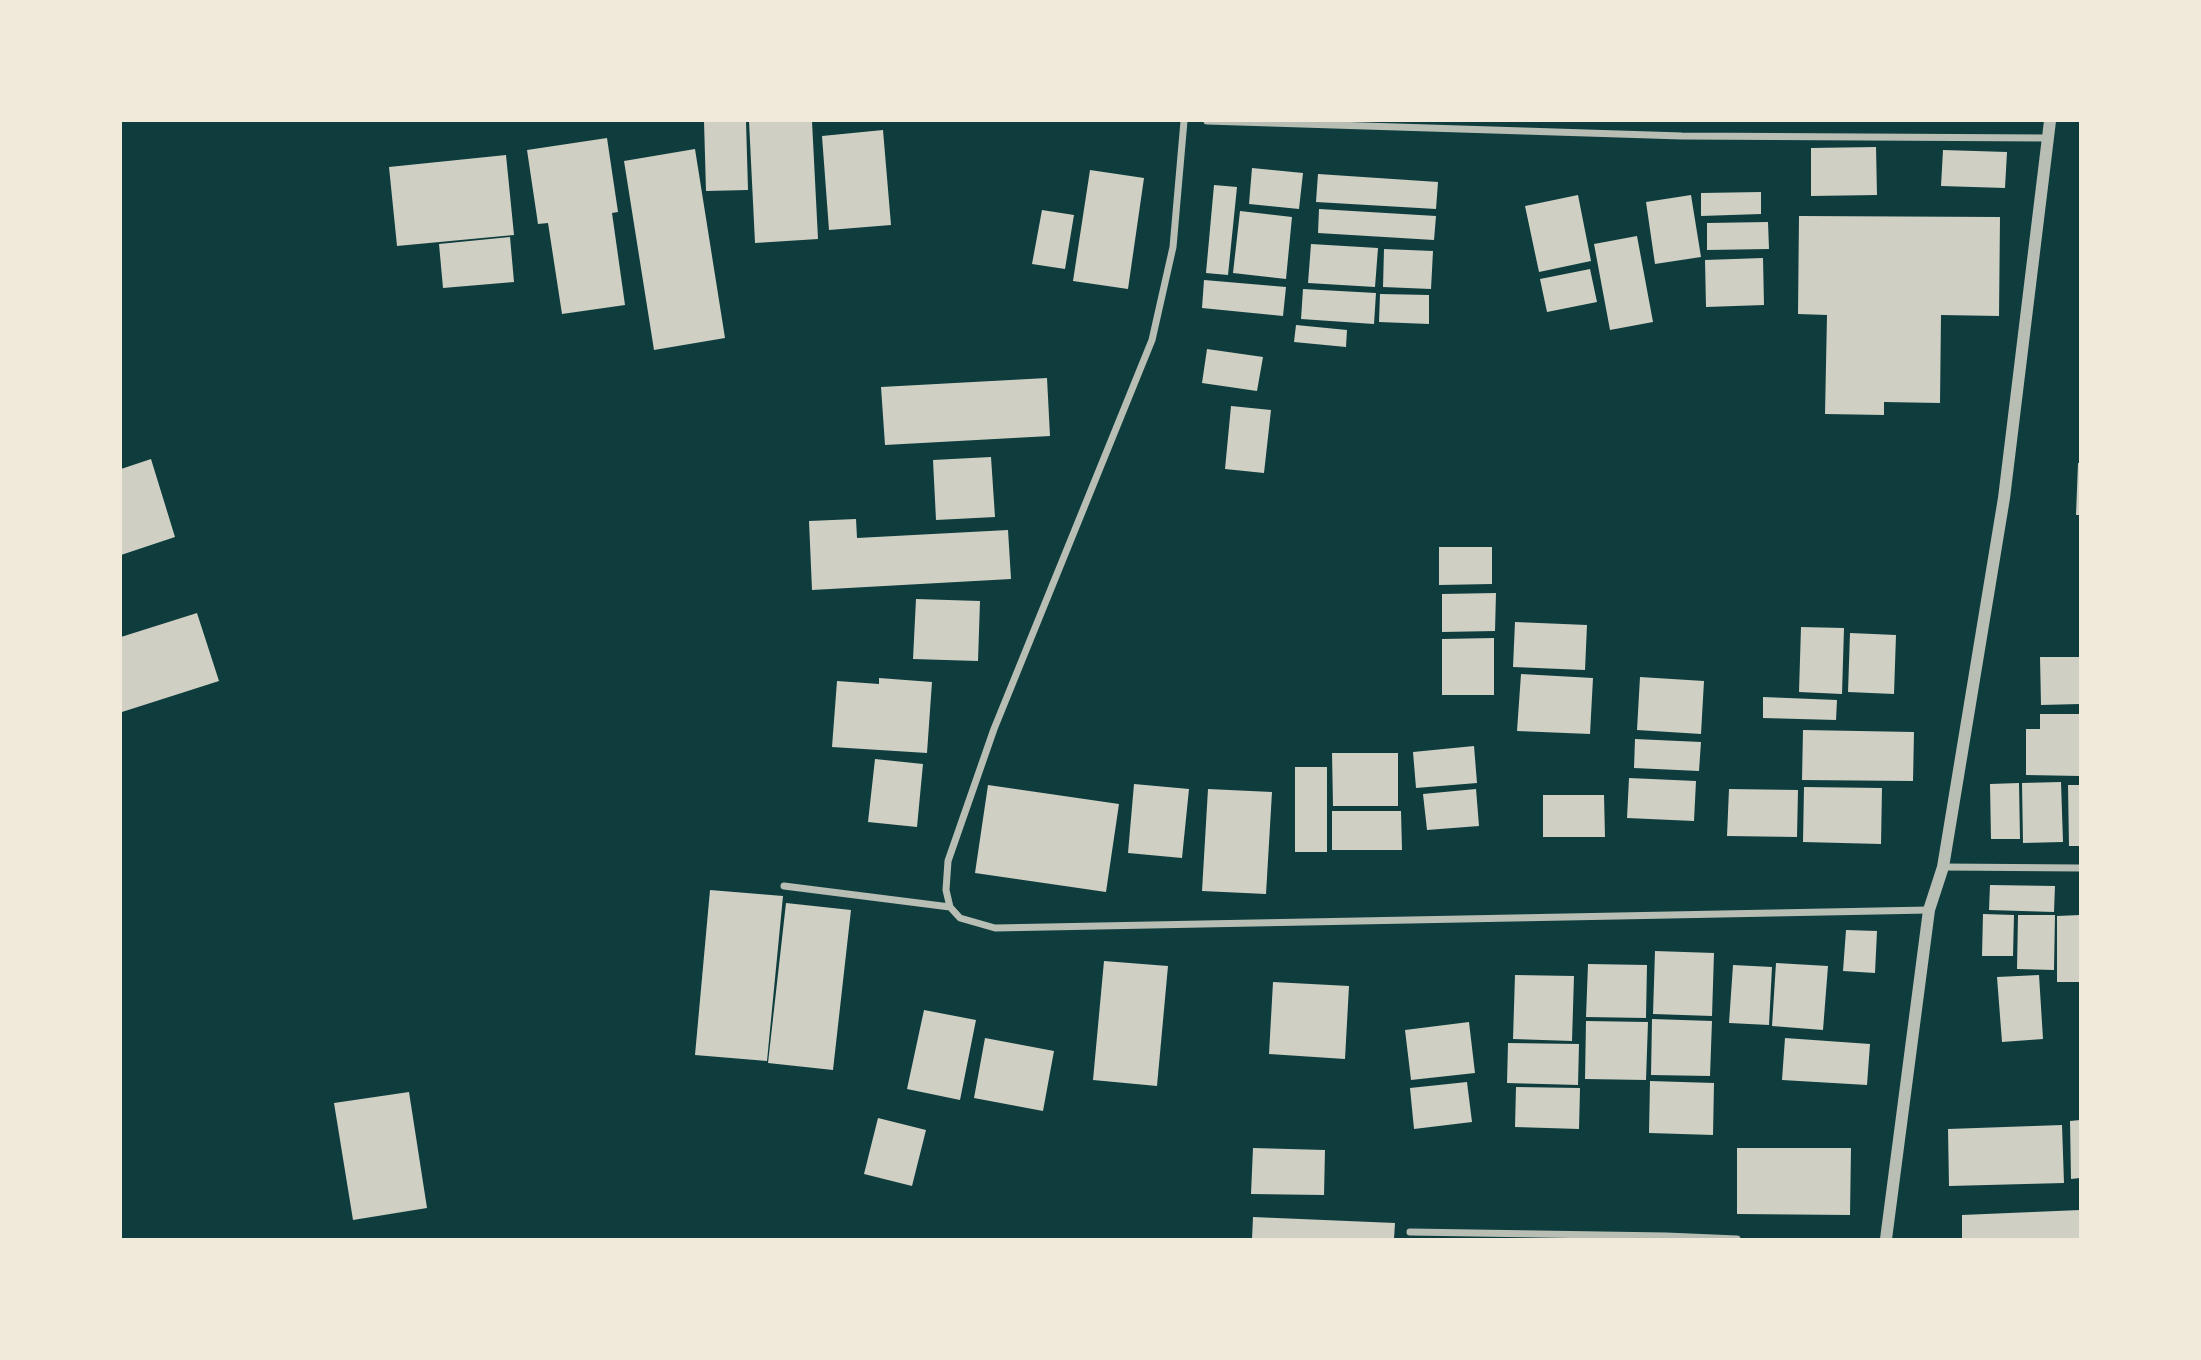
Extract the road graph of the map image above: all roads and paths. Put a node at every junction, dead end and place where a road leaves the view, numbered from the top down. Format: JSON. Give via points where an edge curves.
{"nodes":[{"id":1,"x":1184,"y":121,"type":"edge"},
{"id":2,"x":1207,"y":121,"type":"edge"},
{"id":3,"x":2050,"y":121,"type":"edge"},
{"id":4,"x":2046,"y":138,"type":"junction"},
{"id":5,"x":1943,"y":867,"type":"junction"},
{"id":6,"x":2080,"y":868,"type":"edge"},
{"id":7,"x":784,"y":886,"type":"dead end"},
{"id":8,"x":950,"y":907,"type":"junction"},
{"id":9,"x":1929,"y":910,"type":"junction"},
{"id":10,"x":1410,"y":1232,"type":"dead end"},
{"id":11,"x":1737,"y":1239,"type":"edge"},
{"id":12,"x":1886,"y":1239,"type":"edge"}],
"edges":[{"from":1,"to":8,"type":"street","via":[[1173,247],[1152,340],[994,729],[948,861]]},
{"from":2,"to":4,"type":"street","via":[[1682,136]]},
{"from":3,"to":4,"type":"street"},
{"from":4,"to":5,"type":"street","via":[[2004,498]]},
{"from":5,"to":6,"type":"street"},
{"from":5,"to":9,"type":"street"},
{"from":7,"to":8,"type":"street"},
{"from":8,"to":9,"type":"street","via":[[960,918],[995,928]]},
{"from":9,"to":12,"type":"street"},
{"from":10,"to":11,"type":"street"}]}
